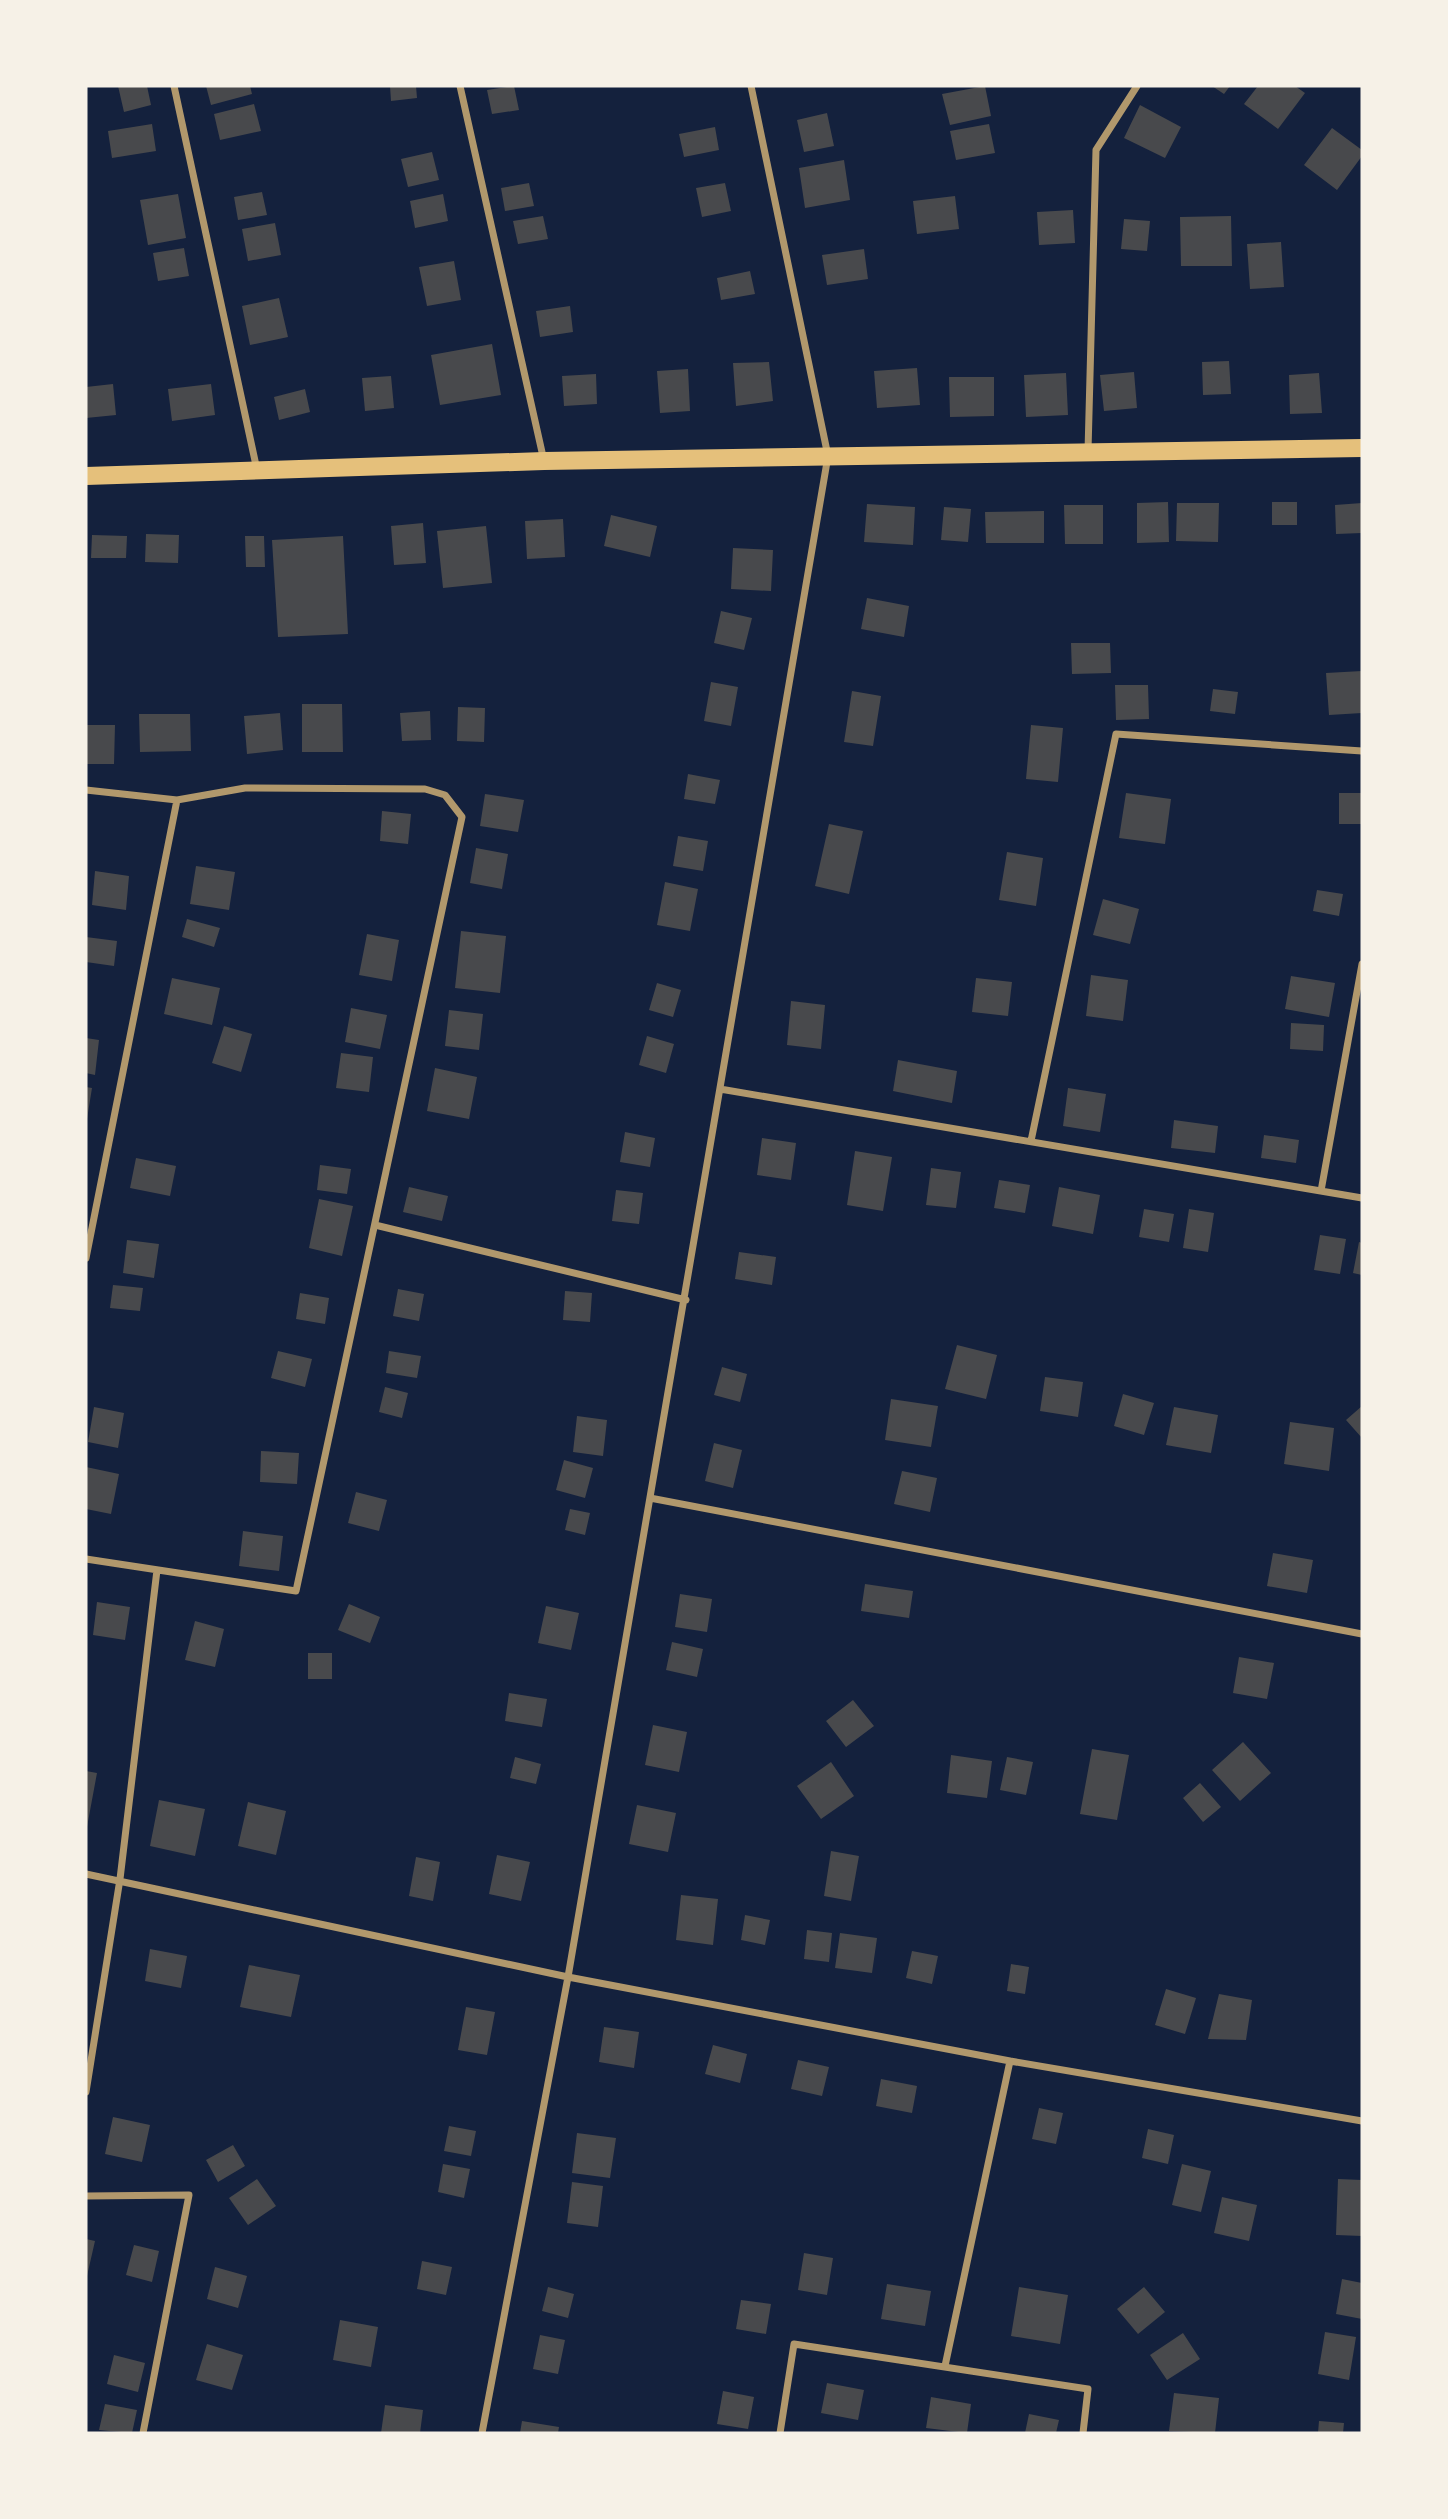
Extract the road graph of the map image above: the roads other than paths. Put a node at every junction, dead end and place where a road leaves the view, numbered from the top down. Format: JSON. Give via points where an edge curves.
{"nodes":[{"id":1,"x":174,"y":86,"type":"edge"},
{"id":2,"x":460,"y":86,"type":"edge"},
{"id":3,"x":751,"y":86,"type":"edge"},
{"id":4,"x":1137,"y":86,"type":"edge"},
{"id":5,"x":1362,"y":448,"type":"edge"},
{"id":6,"x":1088,"y":452,"type":"junction"},
{"id":7,"x":828,"y":456,"type":"junction"},
{"id":8,"x":544,"y":461,"type":"junction"},
{"id":9,"x":257,"y":470,"type":"junction"},
{"id":10,"x":86,"y":476,"type":"edge"},
{"id":11,"x":1362,"y":751,"type":"edge"},
{"id":12,"x":86,"y":790,"type":"edge"},
{"id":13,"x":177,"y":800,"type":"junction"},
{"id":14,"x":1362,"y":964,"type":"edge"},
{"id":15,"x":720,"y":1089,"type":"junction"},
{"id":16,"x":1031,"y":1141,"type":"junction"},
{"id":17,"x":1321,"y":1191,"type":"junction"},
{"id":18,"x":1362,"y":1198,"type":"edge"},
{"id":19,"x":375,"y":1225,"type":"junction"},
{"id":20,"x":86,"y":1258,"type":"edge"},
{"id":21,"x":686,"y":1300,"type":"junction"},
{"id":22,"x":650,"y":1498,"type":"junction"},
{"id":23,"x":86,"y":1559,"type":"edge"},
{"id":24,"x":157,"y":1570,"type":"junction"},
{"id":25,"x":1362,"y":1634,"type":"edge"},
{"id":26,"x":86,"y":1874,"type":"edge"},
{"id":27,"x":120,"y":1879,"type":"junction"},
{"id":28,"x":568,"y":1978,"type":"junction"},
{"id":29,"x":1010,"y":2061,"type":"junction"},
{"id":30,"x":86,"y":2092,"type":"edge"},
{"id":31,"x":1362,"y":2121,"type":"edge"},
{"id":32,"x":86,"y":2196,"type":"edge"},
{"id":33,"x":945,"y":2366,"type":"junction"},
{"id":34,"x":143,"y":2433,"type":"edge"},
{"id":35,"x":482,"y":2433,"type":"edge"},
{"id":36,"x":780,"y":2433,"type":"edge"},
{"id":37,"x":1083,"y":2433,"type":"edge"}],
"edges":[{"from":1,"to":9,"type":"street"},
{"from":2,"to":8,"type":"street"},
{"from":3,"to":7,"type":"street"},
{"from":4,"to":6,"type":"street","via":[[1096,150]]},
{"from":5,"to":6,"type":"main road"},
{"from":6,"to":7,"type":"main road"},
{"from":7,"to":8,"type":"main road"},
{"from":7,"to":15,"type":"street"},
{"from":8,"to":9,"type":"main road"},
{"from":9,"to":10,"type":"main road"},
{"from":11,"to":16,"type":"street","via":[[1116,734]]},
{"from":12,"to":13,"type":"street"},
{"from":13,"to":19,"type":"street","via":[[245,788],[425,789],[445,795],[462,817]]},
{"from":13,"to":20,"type":"street"},
{"from":14,"to":17,"type":"street"},
{"from":15,"to":16,"type":"street"},
{"from":15,"to":21,"type":"street"},
{"from":16,"to":17,"type":"street"},
{"from":17,"to":18,"type":"street"},
{"from":19,"to":21,"type":"street"},
{"from":19,"to":24,"type":"street","via":[[296,1591]]},
{"from":21,"to":22,"type":"street"},
{"from":22,"to":25,"type":"street"},
{"from":22,"to":28,"type":"street"},
{"from":23,"to":24,"type":"street"},
{"from":24,"to":27,"type":"street"},
{"from":26,"to":27,"type":"street"},
{"from":27,"to":28,"type":"street"},
{"from":27,"to":30,"type":"street"},
{"from":28,"to":29,"type":"street"},
{"from":28,"to":35,"type":"street"},
{"from":29,"to":31,"type":"street"},
{"from":29,"to":33,"type":"street"},
{"from":32,"to":34,"type":"street","via":[[189,2195]]},
{"from":33,"to":36,"type":"street","via":[[794,2344]]},
{"from":33,"to":37,"type":"street","via":[[1088,2389]]}]}
